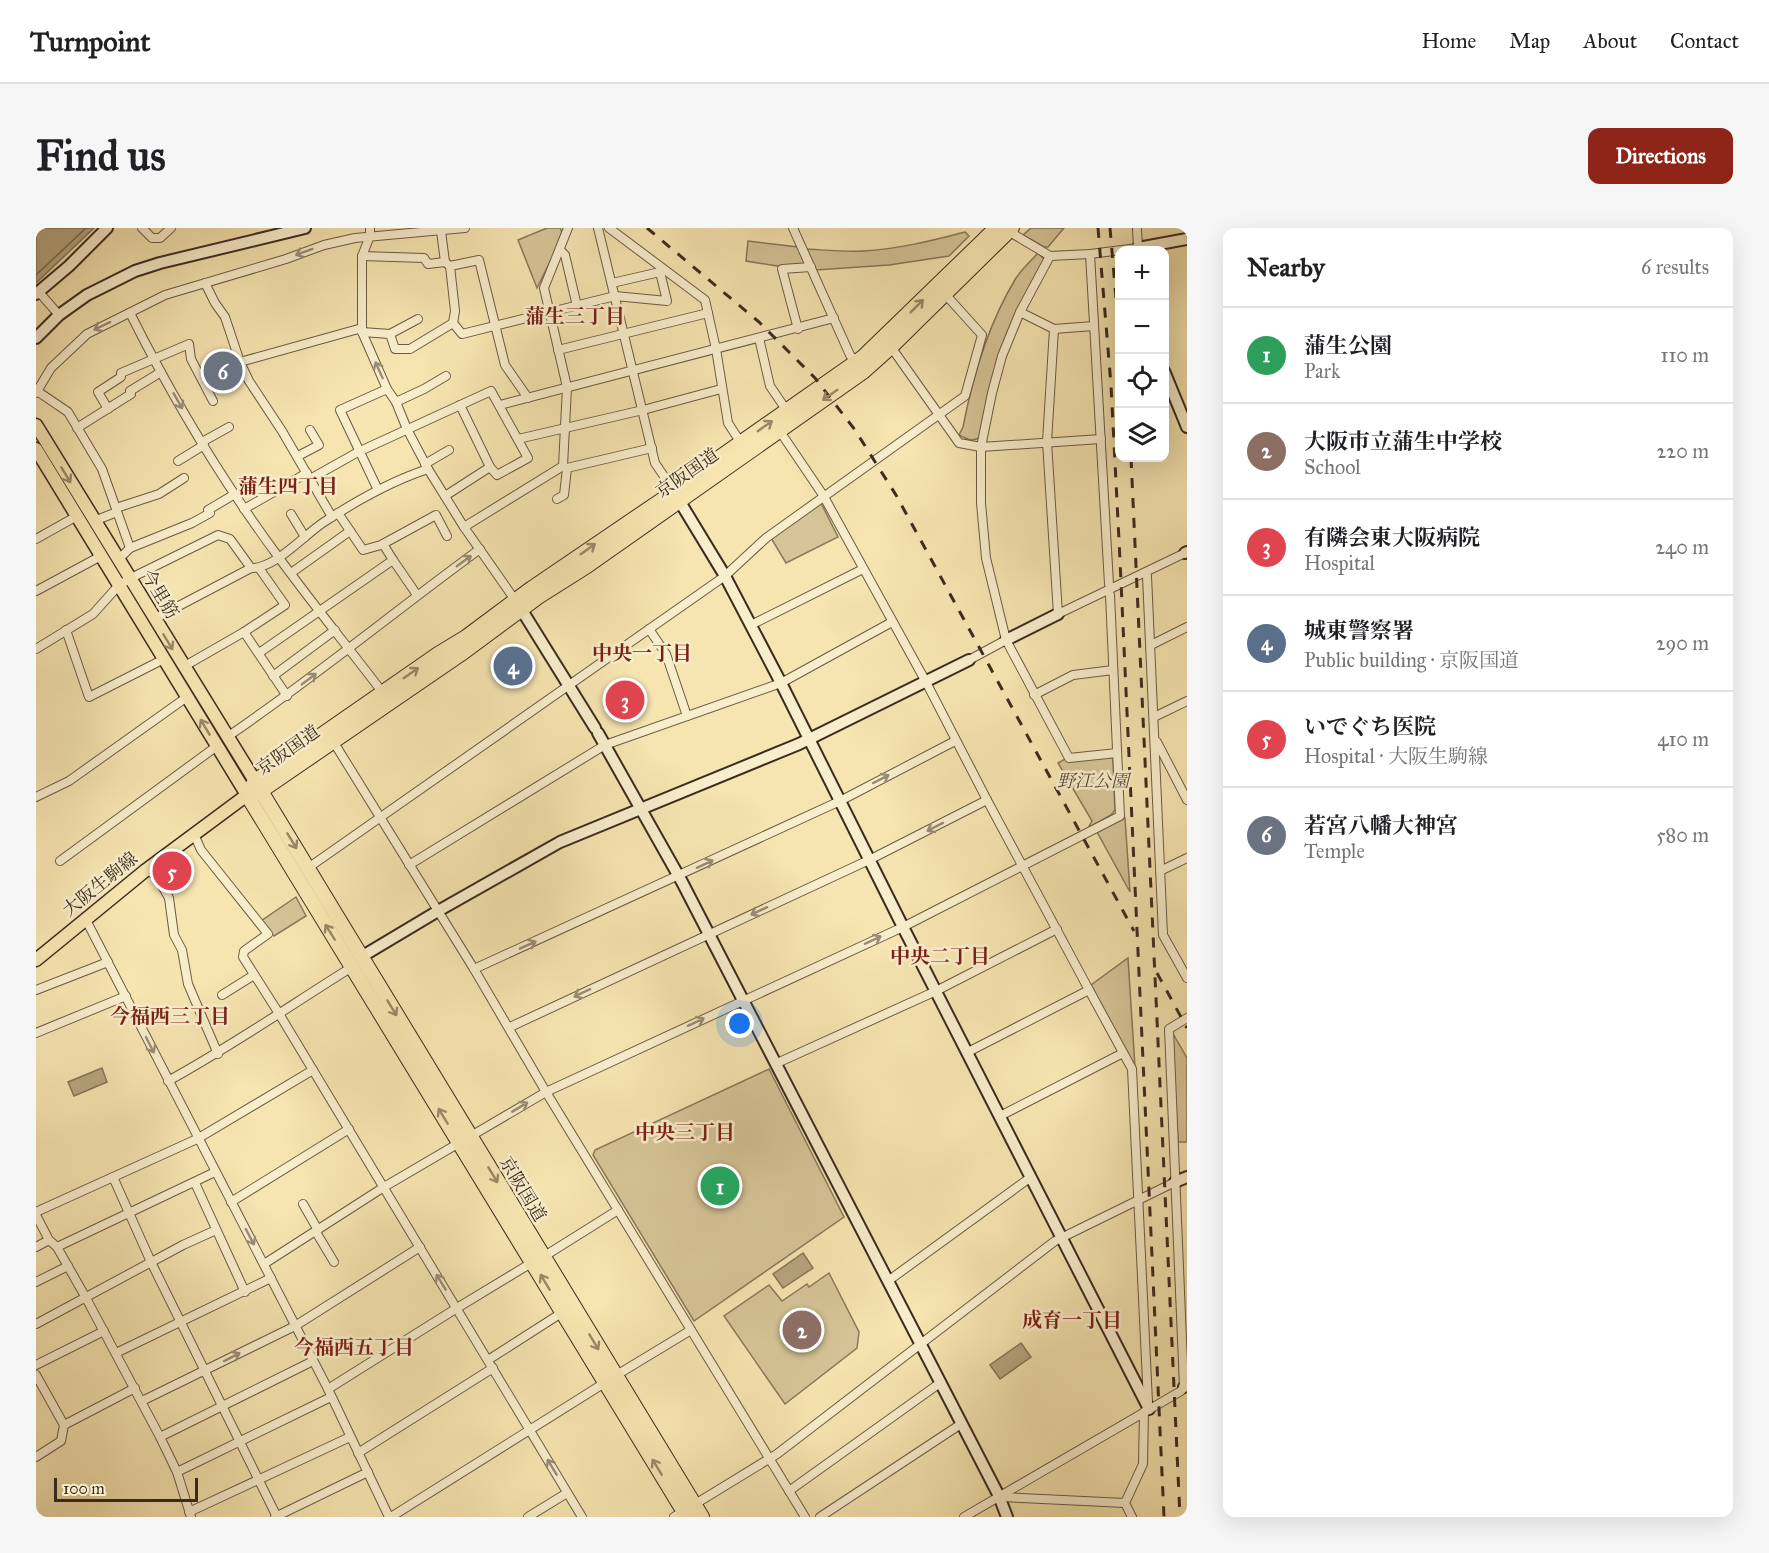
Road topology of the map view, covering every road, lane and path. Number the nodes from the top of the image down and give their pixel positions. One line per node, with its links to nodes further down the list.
1 (107, 228): 27 (street)
2 (142, 228): 3 (street)
3 (171, 228)
4 (305, 228): 35 (street)
5 (465, 228): 12 (street)
6 (568, 228): 17 (street)
7 (598, 228): 26 (street)
8 (609, 228): 24 (street)
9 (793, 228): 23 (street)
10 (1137, 228): 15 (street)
11 (1005, 229): 21 (street); 28 (highway, 京阪国道); 53 (highway, 京阪国道, one-way to 11)
12 (441, 231): 13 (street); 22 (street)
13 (370, 232): 20 (street); 25 (street, one-way to 25)
14 (1187, 239): 16 (street)
15 (1138, 246)
16 (1153, 246)
17 (560, 250): 30 (street); 33 (street)
18 (1115, 251): 19 (street)
19 (1090, 254): 21 (street); 40 (street)
20 (363, 256): 22 (street); 43 (street)
21 (1050, 256): 31 (street)
22 (448, 264): 38 (street); 39 (street)
23 (812, 267): 36 (street); 41 (street)
24 (662, 270): 26 (street); 29 (street); 34 (street)
25 (205, 283): 32 (street); 52 (street)
26 (612, 283): 29 (street)
27 (37, 293): 35 (street)
28 (945, 294): 48 (highway, 京阪国道); 71 (street)
29 (615, 296): 30 (street); 44 (street)
30 (577, 306): 33 (street)
31 (1020, 312): 42 (street); 85 (street)
32 (130, 313): 51 (street); 61 (street, one-way to 61)
33 (549, 313): 39 (street); 50 (street)
34 (708, 313): 44 (street); 49 (street)
35 (59, 315): 46 (street)
36 (834, 318): 41 (street); 53 (street)
37 (418, 319): 45 (street)
38 (453, 323): 39 (street); 45 (street)
39 (494, 326): 62 (street)
40 (1094, 326): 42 (street); 81 (street)
41 (798, 329): 47 (street)
42 (1054, 329): 82 (street)
43 (362, 330): 45 (street); 52 (street); 59 (street, one-way to 43)
44 (624, 333): 50 (street); 54 (street)
45 (390, 334)
46 (36, 338)
47 (759, 338): 49 (street); 69 (street)
48 (891, 347): 53 (highway, 京阪国道); 71 (street)
49 (716, 349): 54 (street); 60 (street)
50 (558, 350): 58 (street)
51 (153, 358): 55 (street); 63 (street); 67 (street)
52 (240, 362): 90 (street)
53 (859, 367): 69 (highway, 京阪国道); 79 (highway, 京阪国道, one-way to 79)
54 (632, 370): 58 (street); 68 (street)
55 (161, 372): 67 (street); 83 (street, one-way to 83)
56 (446, 376): 64 (street)
57 (1169, 382): 70 (street)
58 (567, 387): 62 (street); 76 (street)
59 (387, 389): 64 (street); 89 (street)
60 (721, 389): 68 (street); 84 (street)
61 (37, 392): 75 (street)
62 (528, 398): 66 (street)
63 (213, 401)
64 (396, 402): 77 (street)
65 (460, 405): 66 (street); 77 (street); 93 (street)
66 (500, 405): 80 (street)
67 (108, 409): 75 (street)
68 (643, 410): 76 (street); 86 (street)
69 (787, 411): 84 (highway, 京阪国道, one-way to 69)
70 (1184, 414): 74 (street)
71 (940, 415): 85 (street); 99 (street)
72 (36, 425): 108 (main road, 今里筋, one-way to 108)
73 (229, 427): 83 (street)
74 (1187, 427)
75 (78, 428): 104 (street)
76 (565, 428): 80 (street); 94 (street)
77 (407, 429): 89 (street); 92 (street)
78 (309, 430): 90 (street)
79 (779, 430): 99 (street); 101 (highway, 京阪国道)
80 (518, 439): 93 (street)
81 (1101, 439): 82 (street); 128 (street)
82 (1047, 442): 85 (street); 134 (street)
83 (203, 443): 91 (street); 98 (street)
84 (741, 443): 101 (highway, 京阪国道)
85 (981, 447): 143 (street)
86 (652, 448): 94 (street); 101 (street)
87 (36, 449): 107 (main road, 今里筋)
88 (449, 450): 92 (street)
89 (360, 451): 95 (street); 97 (street)
90 (298, 456): 95 (street)
91 (178, 461)
92 (426, 467): 97 (street); 100 (street)
93 (490, 467): 100 (street)
94 (565, 467): 102 (street); 109 (street)
95 (308, 476): 103 (street); 106 (street)
96 (184, 478): 104 (street)
97 (378, 490): 106 (street)
98 (235, 494): 103 (street); 115 (street)
99 (824, 495): 123 (street); 125 (street)
100 (445, 496): 109 (street)
101 (677, 496): 125 (street); 132 (highway, 京阪国道)
102 (557, 499)
103 (244, 509): 119 (street)
104 (117, 510): 108 (street); 115 (street)
105 (291, 514): 112 (street)
106 (335, 515): 110 (street); 112 (street)
107 (77, 516): 113 (street); 118 (main road, 今里筋)
108 (94, 521): 120 (main road, 今里筋)
109 (464, 527): 116 (street)
110 (350, 531): 114 (street); 124 (street)
111 (447, 536): 114 (street)
112 (305, 537): 119 (street)
113 (36, 539)
114 (383, 544): 121 (street)
115 (130, 548): 120 (street)
116 (480, 549): 130 (street, one-way to 116); 132 (street)
117 (1186, 552): 134 (street)
118 (101, 556): 127 (main road, 今里筋); 129 (street)
119 (278, 557): 122 (street); 124 (street)
120 (118, 560): 127 (main road, 今里筋)
121 (393, 560): 130 (street); 133 (street)
122 (255, 568): 127 (street); 135 (street); 142 (street)
123 (863, 568): 136 (street); 137 (street)
124 (291, 573): 133 (street)
125 (725, 576): 137 (street); 139 (street)
126 (1148, 576): 144 (street)
127 (125, 582): 135 (main road, 今里筋); 140 (street); 148 (main road, 今里筋)
128 (1109, 584)
129 (36, 591)
130 (417, 595): 146 (street)
131 (1110, 595): 151 (street)
132 (518, 605): 155 (street); 156 (highway, 京阪国道, one-way to 132); 166 (highway, 京阪国道)
133 (320, 610): 141 (street); 147 (street)
134 (1058, 614): 143 (street)
135 (154, 619): 150 (main road, 今里筋, one-way to 150)
136 (892, 622): 153 (street); 154 (street)
137 (751, 625): 154 (street)
138 (1187, 627): 144 (street)
139 (649, 629): 155 (street); 161 (street)
140 (66, 630): 145 (street); 148 (street)
141 (335, 630): 146 (street); 152 (street)
142 (244, 632): 147 (street); 150 (street)
143 (1006, 640): 149 (street); 157 (street)
144 (1151, 645): 162 (street)
145 (36, 649)
146 (350, 649): 156 (street); 158 (street, one-way to 146)
147 (259, 653): 152 (street)
148 (164, 659): 159 (main road, 今里筋)
149 (969, 660): 153 (street)
150 (183, 667): 163 (main road, 今里筋)
151 (1113, 670): 157 (street); 170 (street)
152 (273, 676): 158 (street)
153 (926, 682): 165 (street); 167 (street)
154 (782, 683): 161 (street); 165 (street)
155 (569, 685): 168 (street); 179 (street)
156 (383, 693): 172 (highway, 京阪国道)
157 (1034, 695): 170 (street)
158 (287, 696): 163 (street)
159 (187, 697): 169 (main road, 今里筋, one-way to 159); 174 (street)
160 (1186, 703): 162 (street)
161 (687, 716): 168 (street)
162 (1154, 717): 164 (street)
163 (227, 737): 172 (main road, 今里筋)
164 (1155, 738): 171 (street); 188 (street)
165 (809, 740): 177 (street); 178 (street)
166 (333, 741): 172 (highway, 京阪国道); 179 (street)
167 (956, 741): 175 (street); 177 (street, one-way to 167)
168 (605, 745): 178 (street); 184 (street)
169 (217, 746): 173 (main road, 今里筋); 183 (street)
170 (1117, 753): 185 (street)
171 (1184, 785): 176 (street)
172 (258, 786): 173 (highway, 京阪国道); 186 (highway, 京阪国道, one-way to 186)
173 (247, 795): 180 (main road, 大阪生駒線); 197 (highway, 京阪国道, one-way to 173)
174 (36, 797)
175 (987, 800): 182 (street, one-way to 182); 185 (street)
176 (1187, 800)
177 (840, 801): 182 (street); 189 (street, one-way to 177)
178 (642, 810): 189 (street); 190 (street)
179 (379, 816): 184 (street); 186 (street)
180 (194, 834): 187 (main road, 大阪生駒線); 199 (street)
181 (1187, 858): 188 (street)
182 (870, 860): 192 (street); 194 (street, one-way to 194)
183 (60, 861)
184 (409, 865): 190 (street)
185 (1022, 866): 192 (street); 193 (street)
186 (308, 868): 197 (highway, 京阪国道)
187 (146, 870): 191 (main road, 大阪生駒線); 213 (street)
188 (1160, 871): 200 (street)
189 (679, 876): 194 (street); 198 (street, one-way to 189)
190 (438, 911): 197 (street); 198 (street)
191 (85, 918): 195 (main road, 大阪生駒線); 196 (street)
192 (903, 927): 203 (street); 206 (street, one-way to 192)
193 (1057, 929): 202 (street); 203 (street)
194 (708, 934): 206 (street); 209 (street, one-way to 209)
195 (36, 960)
196 (108, 962): 201 (street); 205 (street)
197 (356, 962): 207 (street); 221 (highway, 京阪国道)
198 (474, 969): 209 (street)
199 (255, 975): 204 (street); 207 (street)
200 (1187, 978)
201 (36, 990)
202 (1089, 990): 211 (street); 212 (street)
203 (936, 991): 211 (street); 214 (street)
204 (222, 995)
205 (126, 996): 210 (street); 216 (street, one-way to 216)
206 (742, 1000): 214 (street); 217 (street, one-way to 206)
207 (278, 1012): 213 (street); 215 (street)
208 (1187, 1018): 226 (street)
209 (510, 1027): 217 (street)
210 (36, 1033)
211 (968, 1052): 218 (street)
212 (1123, 1053): 218 (street); 229 (street)
213 (218, 1054): 216 (street)
214 (775, 1064): 248 (street)
215 (313, 1070): 219 (street); 220 (street)
216 (168, 1081): 220 (street)
217 (546, 1092): 221 (street, one-way to 217); 232 (street)
218 (1000, 1116): 224 (street)
219 (348, 1129): 228 (street); 230 (street)
220 (198, 1139): 222 (street); 223 (street)
221 (465, 1140): 228 (street); 242 (highway, 京阪国道)
222 (215, 1172): 227 (street); 230 (street)
223 (113, 1177): 233 (street); 234 (street)
224 (1031, 1177): 237 (street); 248 (street)
225 (1187, 1177): 226 (street)
226 (1175, 1182): 229 (street); 269 (street)
227 (195, 1183): 234 (street); 235 (street)
228 (384, 1187): 236 (street); 241 (street)
229 (1137, 1200): 237 (street); 274 (street)
230 (231, 1202): 245 (street, one-way to 245)
231 (303, 1204): 236 (street)
232 (618, 1210): 242 (street); 257 (street)
233 (36, 1213): 238 (street)
234 (130, 1213): 240 (street); 243 (street)
235 (216, 1230): 243 (street); 250 (street)
236 (317, 1231): 244 (street); 245 (street)
237 (1062, 1236): 259 (street); 274 (street)
238 (50, 1240): 239 (street); 240 (street)
239 (36, 1247)
240 (57, 1247): 246 (street)
241 (420, 1247): 252 (street, one-way to 241); 256 (street)
242 (538, 1260): 252 (street); 253 (highway, 京阪国道, one-way to 242); 267 (highway, 京阪国道, one-way to 267)
243 (151, 1262): 251 (street); 254 (street)
244 (334, 1262)
245 (264, 1264): 247 (street)
246 (68, 1266): 249 (street); 251 (street)
247 (271, 1278): 250 (street); 256 (street)
248 (888, 1281): 259 (street)
249 (36, 1282)
250 (245, 1292): 254 (street)
251 (87, 1298): 255 (street); 258 (street)
252 (457, 1308): 261 (street); 271 (street)
253 (563, 1312): 261 (street); 267 (highway, 京阪国道)
254 (181, 1322): 260 (street); 265 (street)
255 (36, 1324)
256 (295, 1326): 262 (street); 265 (street, one-way to 256)
257 (691, 1330): 267 (street); 283 (street)
258 (104, 1331): 260 (street); 263 (street)
259 (920, 1344): 268 (street); 283 (street)
260 (116, 1353): 270 (street)
261 (488, 1360): 264 (street)
262 (313, 1361): 271 (street); 273 (street)
263 (36, 1365)
264 (493, 1368): 277 (street); 281 (street)
265 (206, 1371): 272 (street); 273 (street)
266 (36, 1375): 276 (street)
267 (610, 1379): 277 (street); 291 (highway, 京阪国道)
268 (940, 1383): 275 (street); 287 (street)
269 (1186, 1386): 274 (street)
270 (135, 1388): 272 (street); 276 (street)
271 (330, 1393): 279 (street); 280 (street)
272 (142, 1401): 278 (street)
273 (222, 1405): 278 (street); 280 (street)
274 (1147, 1411): 289 (street); 290 (street)
275 (961, 1424): 289 (street); 299 (street)
276 (64, 1425): 282 (street)
277 (529, 1429): 288 (street, one-way to 277); 294 (street)
278 (160, 1437): 284 (street)
279 (350, 1437): 281 (street); 286 (street)
280 (240, 1440): 284 (street); 286 (street)
281 (358, 1453): 285 (street)
282 (36, 1457)
283 (770, 1459): 287 (street); 291 (street)
284 (177, 1472): 292 (street)
285 (368, 1472): 293 (street); 294 (street)
286 (258, 1480): 292 (street); 293 (street)
287 (789, 1491): 298 (street)
288 (567, 1493): 295 (street); 296 (street)
289 (999, 1497): 290 (street); 300 (street); 301 (street)
290 (1125, 1503): 302 (street)
291 (685, 1512): 297 (highway, 京阪国道)
292 (190, 1515)
293 (276, 1517)
294 (390, 1517)
295 (528, 1517)
296 (582, 1517)
297 (702, 1517)
298 (805, 1517)
299 (820, 1517)
300 (964, 1517)
301 (1007, 1517)
302 (1132, 1517)

